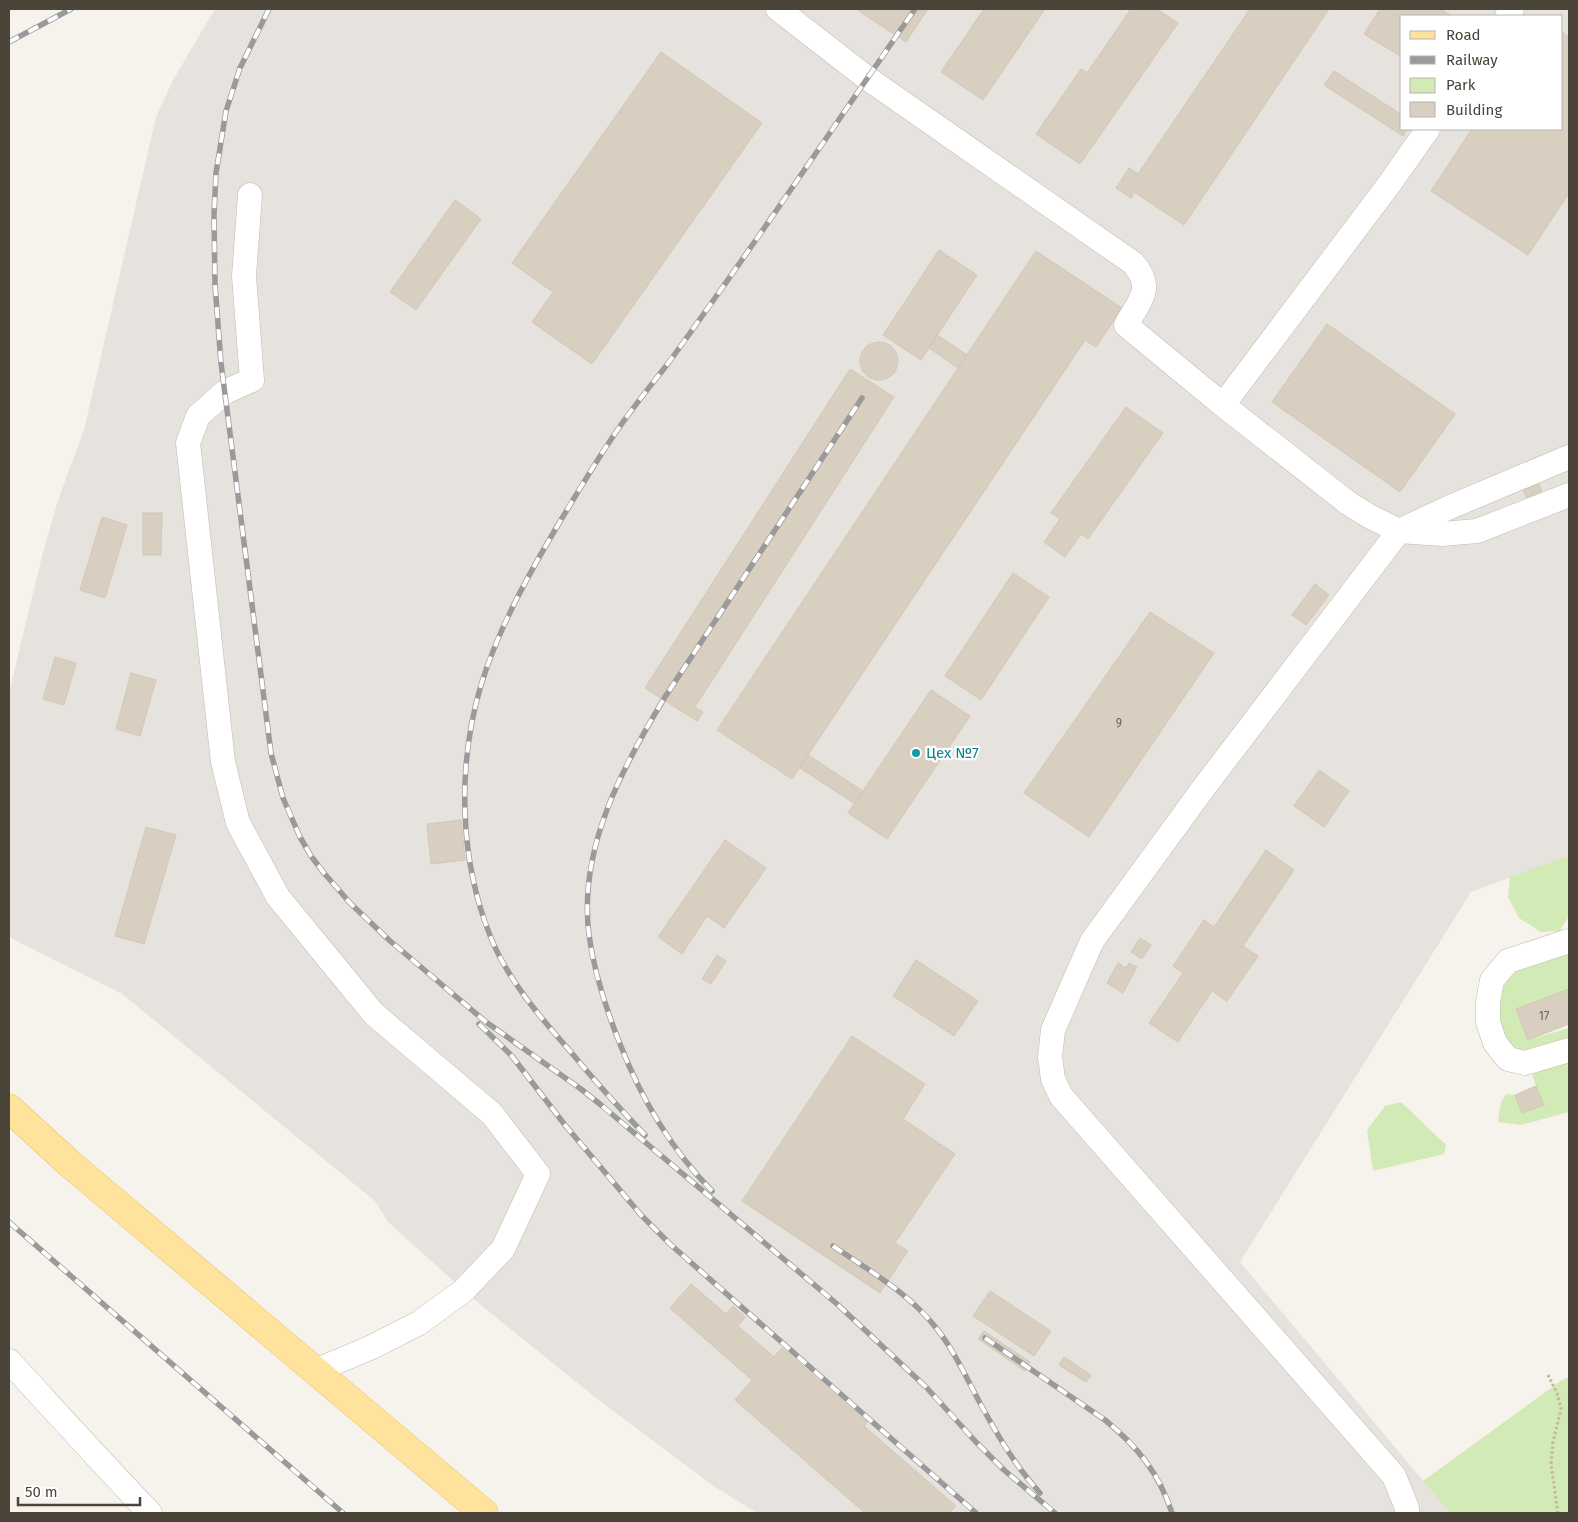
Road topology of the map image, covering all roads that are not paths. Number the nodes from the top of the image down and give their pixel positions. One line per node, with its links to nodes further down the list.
1 (782, 10): 4 (street)
2 (1427, 130): 4 (street)
3 (250, 195): 12 (street)
4 (1223, 405): 7 (street)
5 (1569, 457): 7 (street)
6 (1569, 495): 7 (street)
7 (1399, 530): 15 (street)
8 (1569, 941): 9 (street)
9 (1569, 1050)
10 (9, 1108): 12 (main road)
11 (9, 1361): 13 (street)
12 (315, 1371): 14 (main road)
13 (150, 1513)
14 (484, 1513)
15 (1407, 1513)

